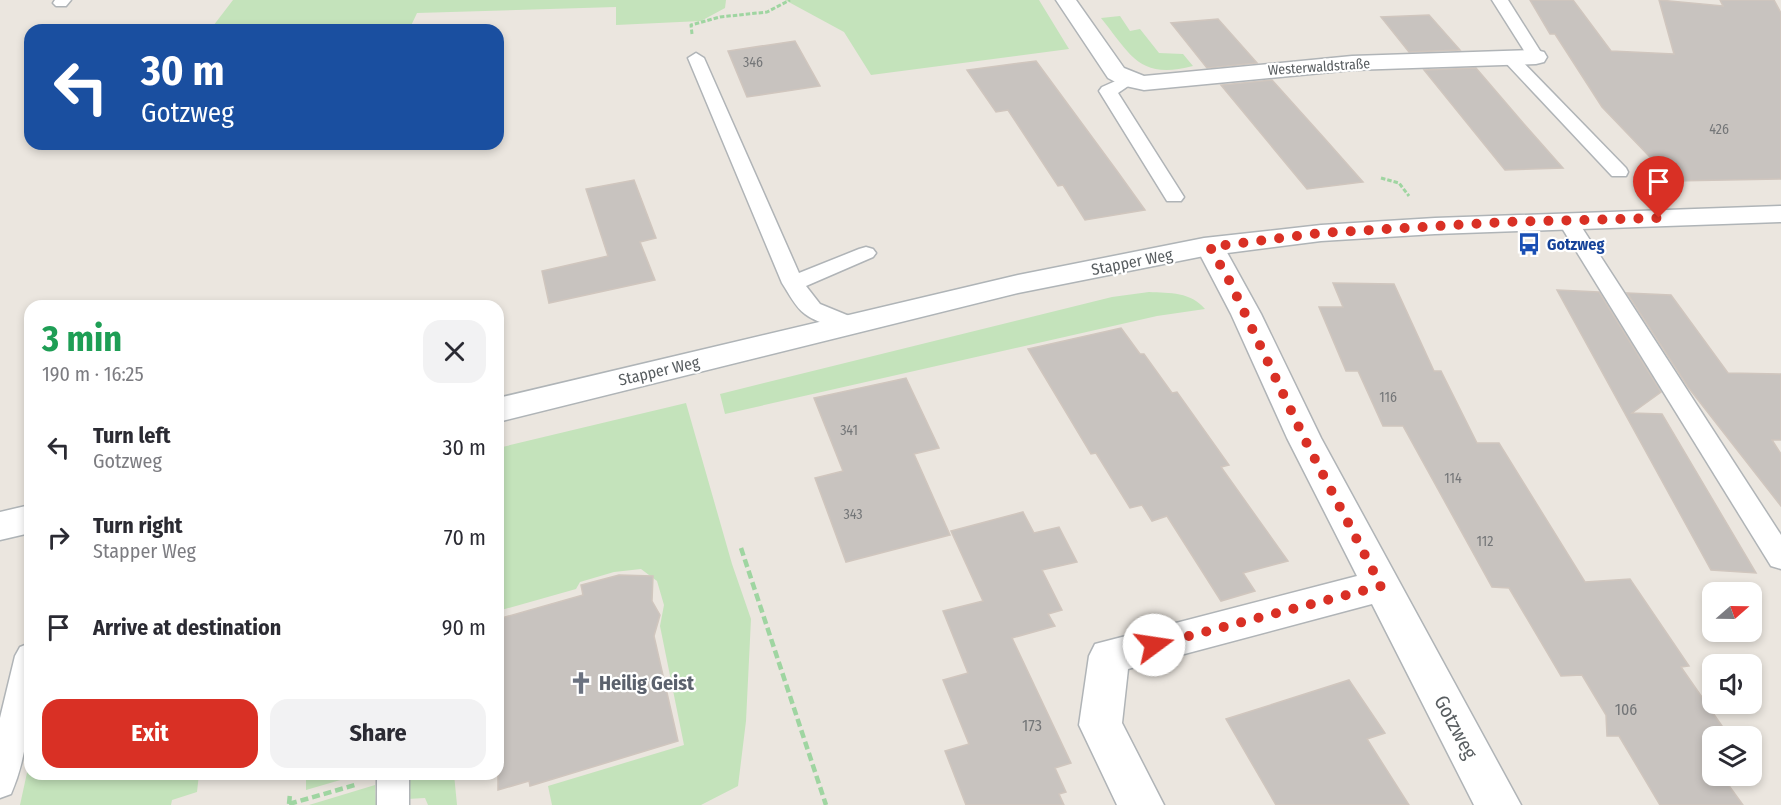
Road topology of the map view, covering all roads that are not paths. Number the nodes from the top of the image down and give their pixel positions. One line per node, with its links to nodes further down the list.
1 (1066, 0): 6 (street)
2 (1500, 0): 3 (lane, Westerwaldstraße)
3 (1536, 57): 5 (street, Westerwaldstraße)
4 (696, 58): 13 (lane)
5 (1510, 58): 6 (street, Westerwaldstraße); 7 (lane)
6 (1129, 80): 8 (lane)
7 (1619, 172)
8 (1173, 197)
9 (1781, 214): 10 (street, Stapper Weg)
10 (1567, 220): 11 (street, Stapper Weg); 18 (lane)
11 (1210, 247): 14 (street, Stapper Weg); 19 (street, Gotzweg)
12 (866, 253): 13 (lane)
13 (793, 283): 14 (lane)
14 (850, 325): 15 (street, Stapper Weg)
15 (504, 409)
16 (24, 520): 17 (street)
17 (0, 526)
18 (1781, 558)
19 (1381, 586): 24 (street); 25 (street, Gotzweg)
20 (24, 681): 22 (lane)
21 (381, 780): 23 (lane)
22 (0, 783)
23 (393, 805)
24 (1141, 805)
25 (1498, 805)

